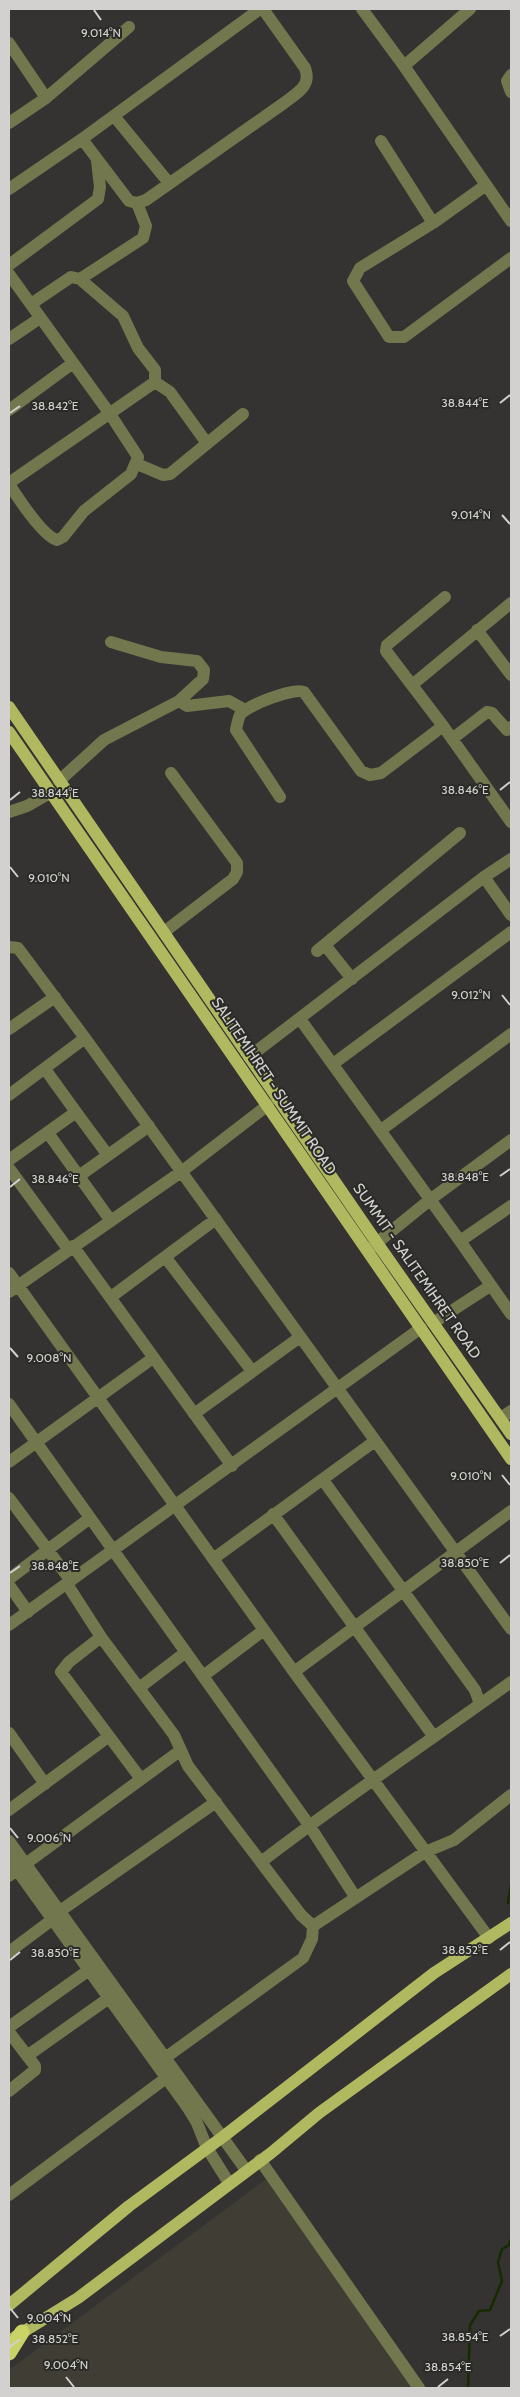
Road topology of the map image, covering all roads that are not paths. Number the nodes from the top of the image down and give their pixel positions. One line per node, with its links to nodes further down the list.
1 (261, 9): 10 (street); 15 (street)
2 (362, 9): 6 (street)
3 (464, 10): 6 (street)
4 (129, 27): 9 (street)
5 (9, 44): 9 (street)
6 (404, 66): 16 (street)
7 (511, 75): 8 (street)
8 (511, 92)
9 (46, 98): 11 (street)
10 (114, 116): 12 (street); 15 (street)
11 (9, 123)
12 (82, 140): 14 (street); 17 (street)
13 (381, 141): 20 (street)
14 (97, 160): 18 (street); 22 (street)
15 (169, 183): 18 (street)
16 (486, 185): 19 (street); 20 (street)
17 (9, 189)
18 (137, 203): 24 (street)
19 (511, 221)
20 (433, 223): 21 (street)
21 (511, 258)
22 (9, 264)
23 (9, 274): 25 (street)
24 (80, 278): 25 (street); 29 (street)
25 (31, 304): 26 (street)
26 (40, 318): 27 (street); 28 (street)
27 (9, 339)
28 (73, 363): 30 (street); 31 (street)
29 (154, 382): 31 (street); 33 (street)
30 (9, 410)
31 (110, 414): 34 (street); 35 (street)
32 (243, 414): 33 (street)
33 (206, 442): 34 (street)
34 (137, 464): 35 (street)
35 (9, 483)
36 (445, 598): 41 (street)
37 (511, 603): 38 (street)
38 (477, 630): 40 (street); 41 (street)
39 (111, 642): 42 (street)
40 (511, 675)
41 (412, 685): 45 (street)
42 (179, 701): 44 (street); 50 (street)
43 (9, 707): 50 (main road, SUMMIT - SALITEMIHRET ROAD)
44 (245, 710): 45 (street); 52 (street)
45 (443, 726): 48 (street)
46 (511, 727): 48 (street)
47 (9, 732): 51 (main road, SALITEMIHRET - SUMMIT ROAD)
48 (452, 739): 54 (street)
49 (171, 773): 59 (street)
50 (62, 785): 51 (main road); 59 (main road, SUMMIT - SALITEMIHRET ROAD)
51 (52, 795): 53 (street); 72 (main road, SALITEMIHRET - SUMMIT ROAD)
52 (280, 797)
53 (9, 812)
54 (511, 822)
55 (460, 833): 62 (street)
56 (511, 859): 57 (street)
57 (484, 877): 58 (street); 62 (street)
58 (511, 915)
59 (164, 932): 68 (main road, SUMMIT - SALITEMIHRET ROAD)
60 (511, 932): 69 (street)
61 (9, 947): 63 (street)
62 (352, 979): 64 (street)
63 (54, 997): 65 (street); 67 (street)
64 (300, 1019): 68 (street); 69 (street)
65 (9, 1029)
66 (511, 1034): 75 (street)
67 (85, 1038): 70 (street); 74 (street)
68 (249, 1057): 88 (main road, SUMMIT - SALITEMIHRET ROAD)
69 (333, 1064): 75 (street)
70 (45, 1069): 71 (street); 73 (street)
71 (9, 1096)
72 (268, 1105): 81 (street); 90 (main road, SALITEMIHRET - SUMMIT ROAD)
73 (76, 1112): 76 (street); 78 (street)
74 (149, 1126): 78 (street); 81 (street)
75 (381, 1130): 83 (street)
76 (48, 1132): 79 (street); 82 (street)
77 (511, 1140): 83 (street)
78 (107, 1154): 82 (street)
79 (9, 1160)
80 (9, 1168): 89 (street)
81 (182, 1172): 85 (street); 86 (street)
82 (79, 1176): 86 (street)
83 (431, 1199): 87 (street); 88 (street)
84 (510, 1209): 87 (street)
85 (216, 1219): 91 (street); 99 (street)
86 (111, 1221): 89 (street)
87 (460, 1241): 93 (street)
88 (377, 1243): 90 (street); 97 (main road, SUMMIT - SALITEMIHRET ROAD)
89 (71, 1248): 94 (street); 95 (street)
90 (366, 1251): 98 (main road, SALITEMIHRET - SUMMIT ROAD)
91 (166, 1258): 95 (street); 101 (street)
92 (9, 1273): 94 (street)
93 (490, 1286): 96 (street); 97 (street)
94 (13, 1289): 103 (street)
95 (111, 1297): 100 (street)
96 (511, 1314)
97 (433, 1323): 106 (main road, SUMMIT - SALITEMIHRET ROAD)
98 (421, 1328): 102 (street); 110 (main road, SALITEMIHRET - SUMMIT ROAD)
99 (300, 1337): 101 (street); 102 (street)
100 (153, 1358): 103 (street); 105 (street)
101 (252, 1371): 105 (street)
102 (337, 1388): 108 (street); 112 (street)
103 (98, 1399): 109 (street); 115 (street)
104 (9, 1404): 109 (street)
105 (194, 1414): 112 (street)
106 (506, 1414): 107 (main road, SUMMIT - SALITEMIHRET ROAD)
107 (511, 1434)
108 (375, 1441): 113 (street); 121 (street)
109 (36, 1443): 111 (street); 118 (street)
110 (511, 1459)
111 (9, 1462)
112 (232, 1466): 115 (street)
113 (323, 1480): 117 (street); 126 (street)
114 (9, 1498): 119 (street)
115 (175, 1506): 120 (street); 122 (street)
116 (511, 1511): 121 (street)
117 (273, 1514): 122 (street); 129 (street)
118 (90, 1518): 119 (street); 120 (street)
119 (48, 1550): 123 (street); 124 (street)
120 (112, 1550): 124 (street); 133 (street)
121 (456, 1552): 126 (street); 130 (street)
122 (213, 1559): 131 (street)
123 (9, 1579)
124 (69, 1582): 127 (street); 132 (street)
125 (9, 1585): 127 (street)
126 (402, 1592): 129 (street); 138 (street)
127 (28, 1612): 128 (street)
128 (9, 1626)
129 (355, 1628): 134 (street); 141 (street)
130 (511, 1629)
131 (264, 1630): 134 (street); 135 (street)
132 (101, 1638): 137 (street); 140 (street)
133 (186, 1652): 135 (street); 137 (street)
134 (294, 1672): 144 (street)
135 (203, 1676): 149 (street)
136 (511, 1682): 138 (street)
137 (138, 1688): 142 (street)
138 (480, 1704): 141 (street)
139 (9, 1733): 145 (street)
140 (108, 1737): 143 (street); 145 (street)
141 (434, 1737): 144 (street)
142 (181, 1750): 143 (street); 147 (street)
143 (141, 1779): 154 (street)
144 (372, 1779): 149 (street); 151 (street)
145 (45, 1784): 148 (street)
146 (511, 1795): 151 (street)
147 (216, 1802): 153 (street); 156 (street)
148 (9, 1810)
149 (309, 1825): 153 (street); 155 (street)
150 (9, 1841): 154 (street)
151 (425, 1852): 155 (street); 159 (street)
152 (9, 1859): 154 (street)
153 (261, 1862): 158 (street)
154 (17, 1870): 156 (street)
155 (356, 1898): 158 (street)
156 (56, 1915): 160 (street); 161 (street); 167 (street)
157 (511, 1923): 159 (main road)
158 (313, 1926): 167 (street)
159 (489, 1938): 170 (main road)
160 (9, 1952)
161 (88, 1970): 163 (street); 164 (street)
162 (511, 1974): 172 (main road)
163 (109, 1998): 166 (street); 168 (street)
164 (9, 2027)
165 (9, 2032): 166 (street)
166 (27, 2056): 169 (street)
167 (165, 2058): 170 (street)
168 (166, 2078): 171 (street); 175 (street)
169 (9, 2091)
170 (224, 2136): 171 (main road); 173 (street)
171 (207, 2148): 174 (street); 176 (main road)
172 (260, 2160): 173 (main road); 179 (street)
173 (246, 2170): 174 (main road)
174 (228, 2183): 177 (main road)
175 (9, 2195)
176 (9, 2305)
177 (22, 2332): 178 (highway)
178 (9, 2349)
179 (419, 2388)

